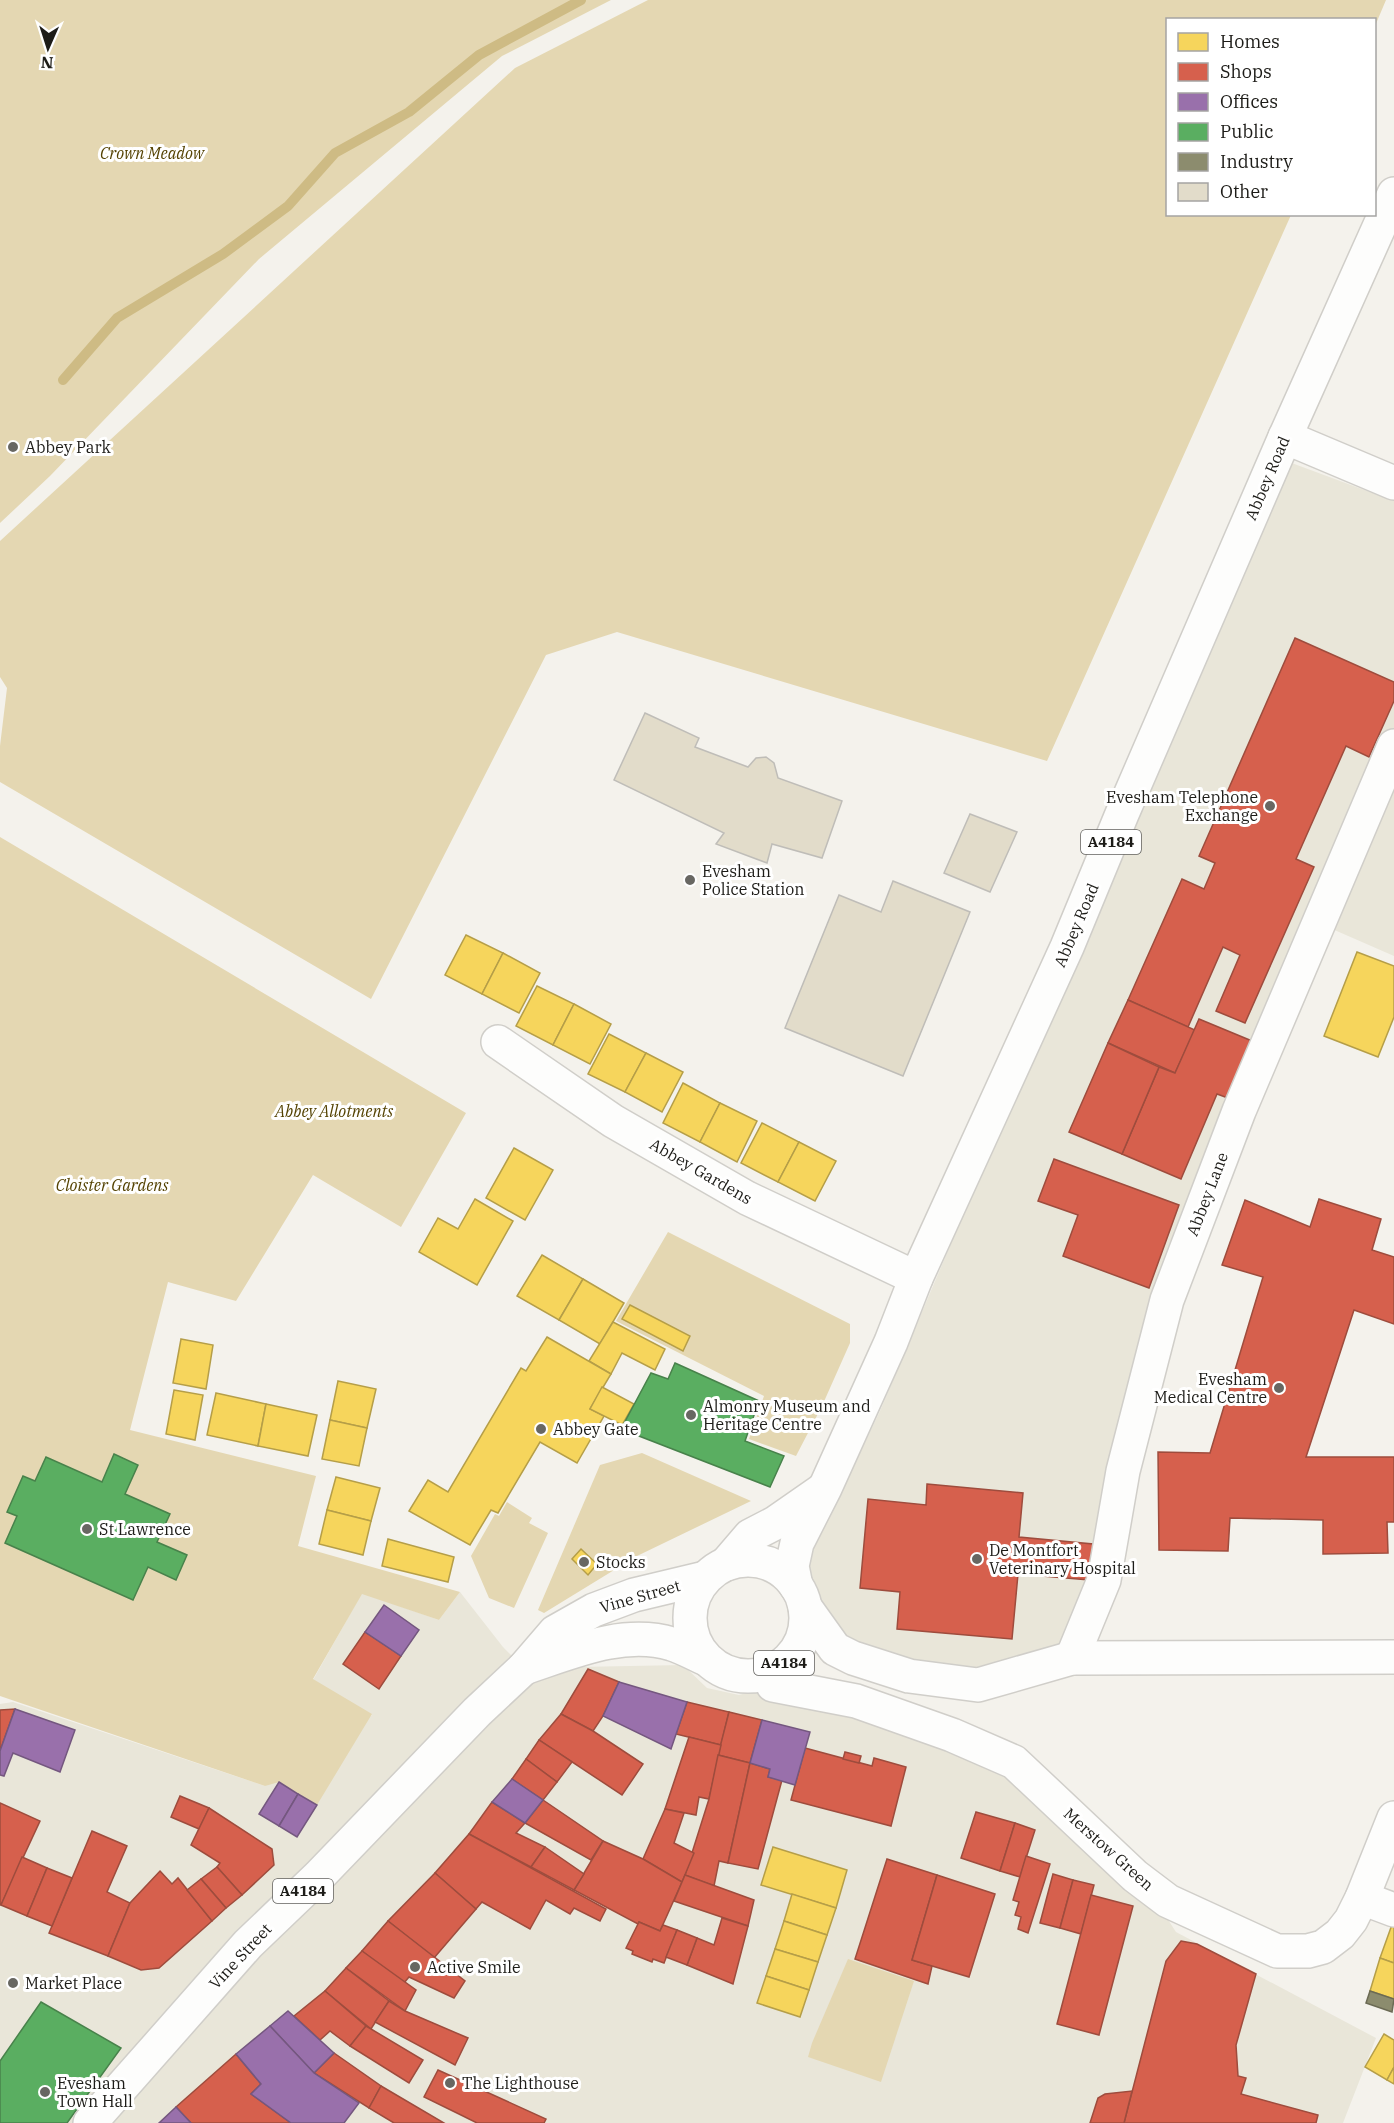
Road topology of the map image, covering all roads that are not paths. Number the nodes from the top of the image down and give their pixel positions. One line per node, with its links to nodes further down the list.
1 (1394, 194): 2 (street, Abbey Road / A4184)
2 (1285, 437): 3 (street); 6 (street, Abbey Road / A4184)
3 (1394, 483)
4 (1394, 746): 10 (street, Abbey Lane)
5 (498, 1042): 6 (street, Abbey Gardens)
6 (916, 1278): 7 (street, Abbey Road / A4184)
7 (825, 1488): 8 (street); 9 (street, Abbey Road / A4184)
8 (715, 1571): 9 (street, A4184); 11 (street); 13 (street, Vine Street / A4184)
9 (801, 1597): 10 (street); 14 (street, A4184)
10 (1072, 1658): 12 (street)
11 (706, 1659): 13 (street, Vine Street / A4184); 14 (street, A4184)
12 (1391, 1659)
13 (524, 1668): 18 (street, Vine Street / A4184)
14 (769, 1672): 16 (street, Merstow Green)
15 (1394, 1818): 16 (street, Merstow Green)
16 (1362, 1898): 17 (street)
17 (1394, 1910)
18 (90, 2123)

